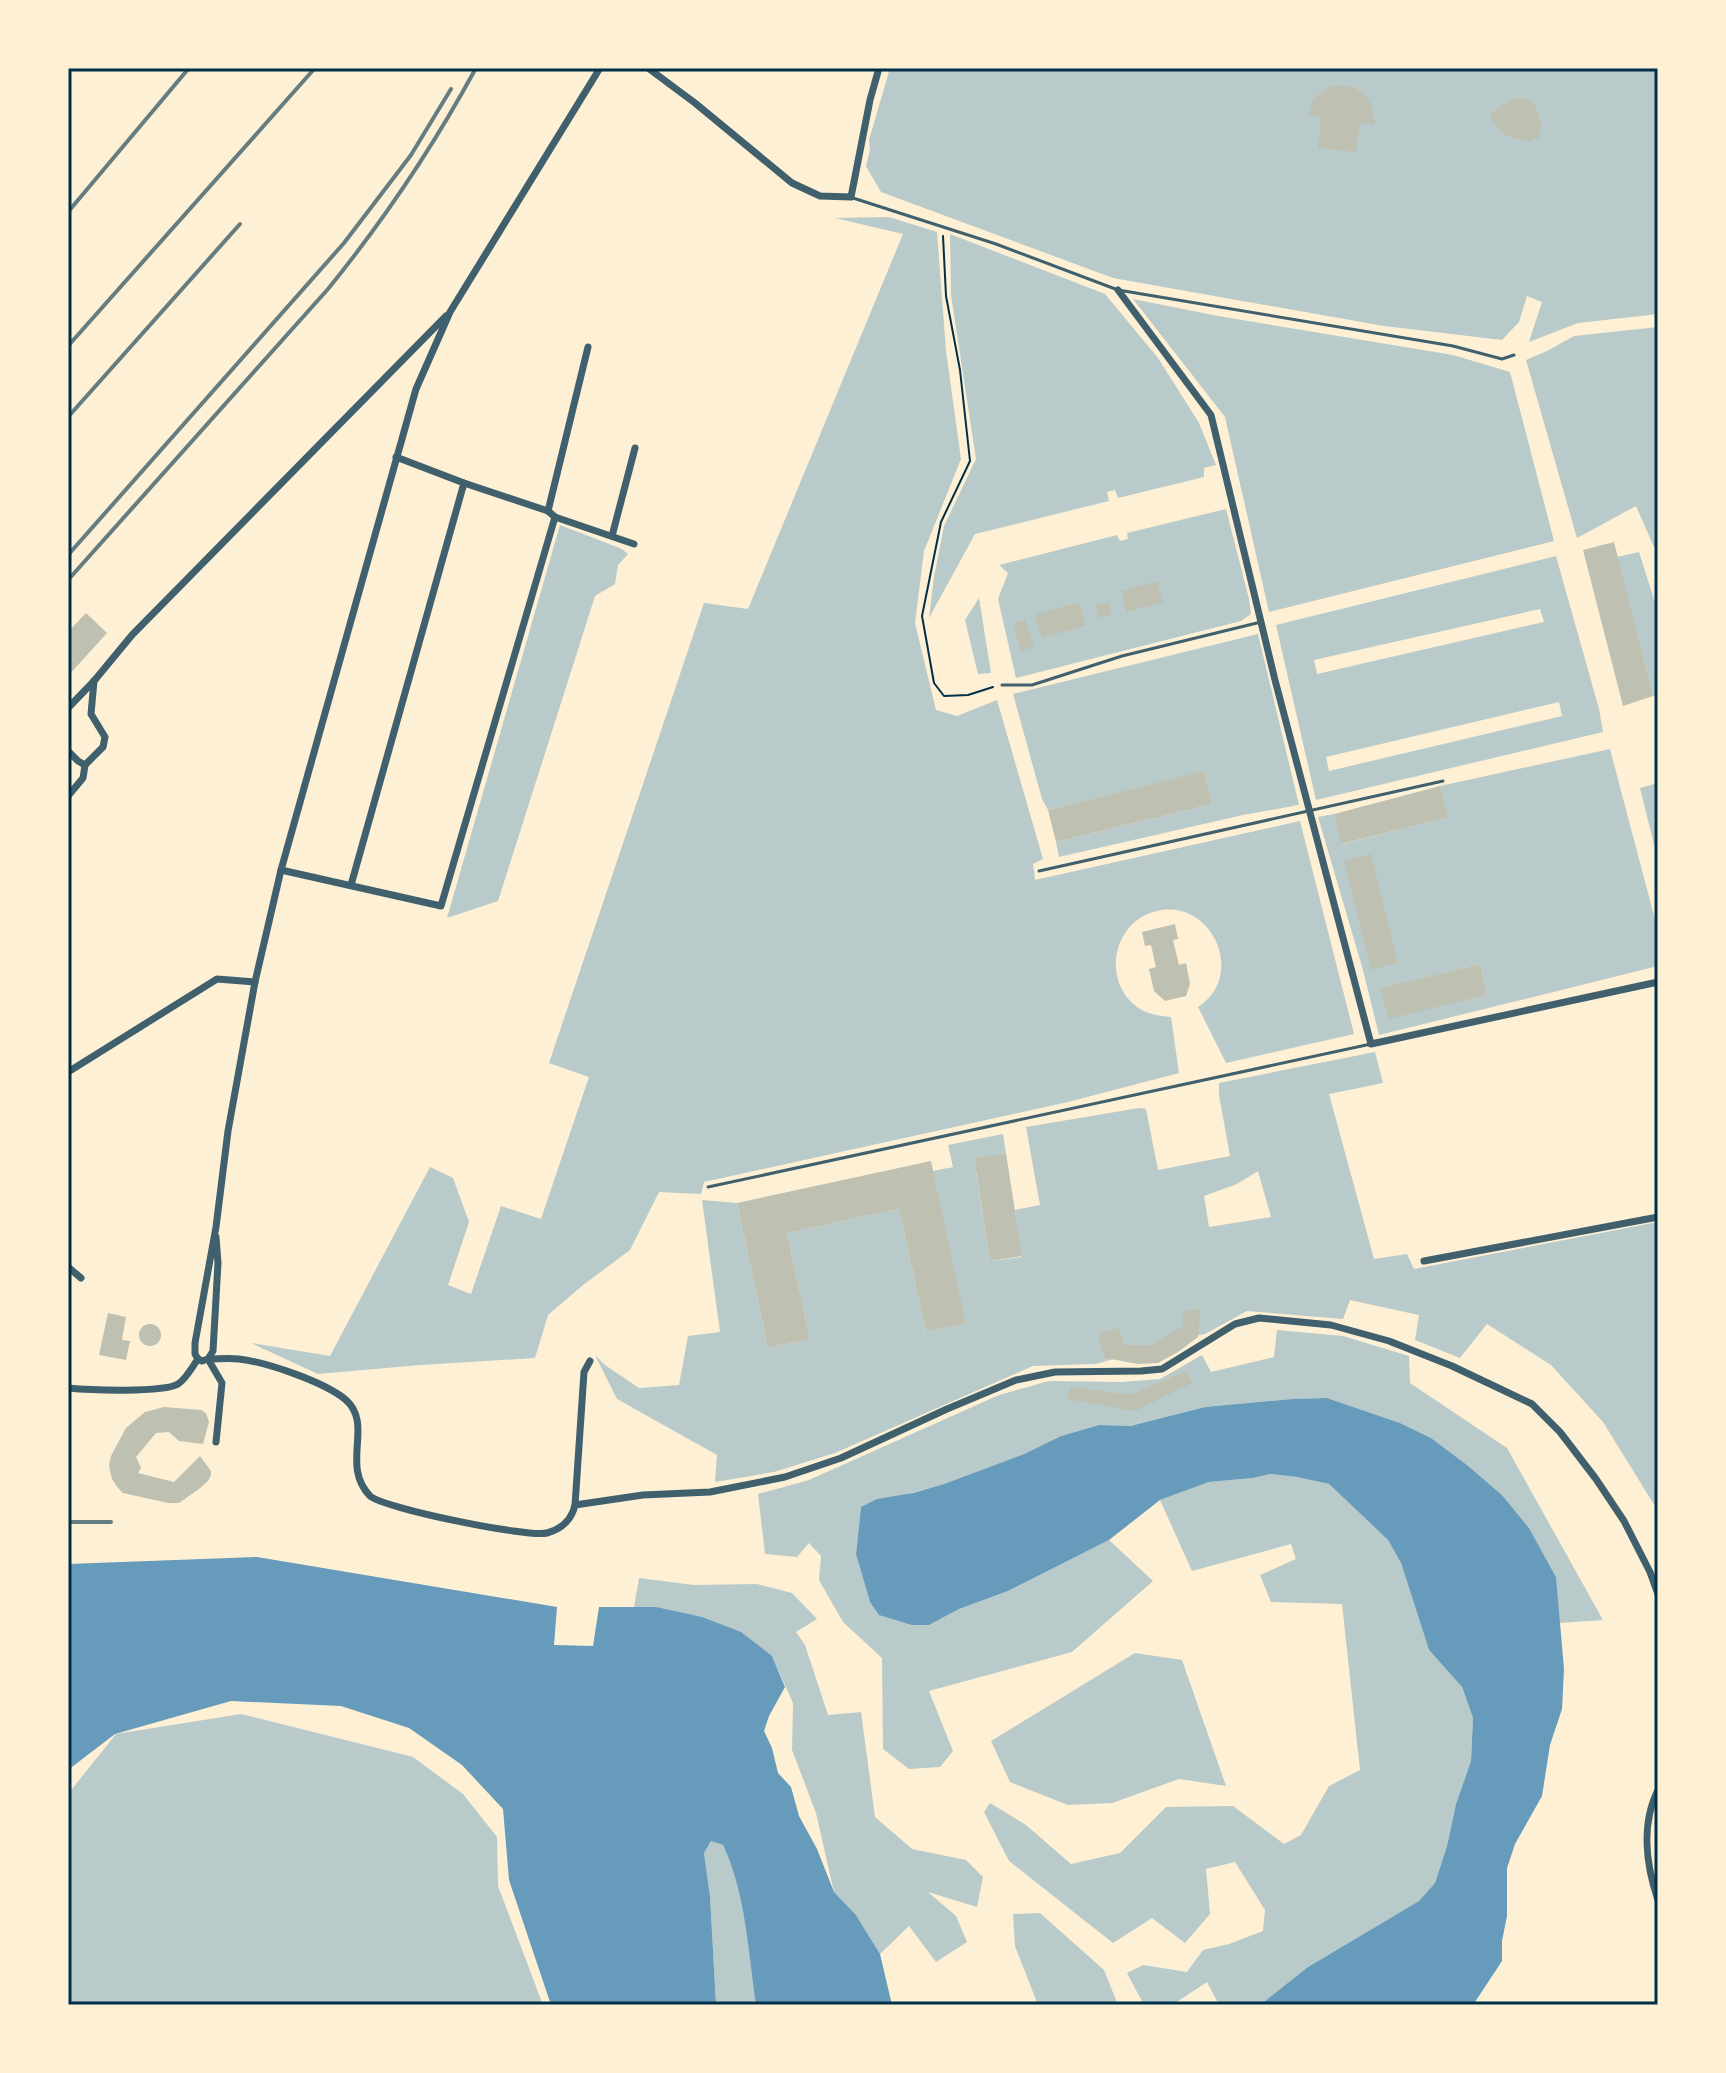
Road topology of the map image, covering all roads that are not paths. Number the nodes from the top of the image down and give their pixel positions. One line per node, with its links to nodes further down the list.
1 (600, 68): 6 (street)
2 (648, 68): 4 (street)
3 (879, 68): 4 (street)
4 (851, 197): 5 (lane)
5 (1118, 290): 8 (lane); 15 (street)
6 (450, 312): 10 (street); 16 (street)
7 (588, 347): 12 (street)
8 (1514, 355)
9 (635, 448): 13 (street)
10 (396, 457): 11 (street); 24 (street)
11 (464, 483): 12 (street); 26 (street)
12 (552, 514): 13 (street); 26 (street)
13 (612, 536): 14 (street)
14 (634, 544)
15 (1261, 622): 17 (lane); 23 (street)
16 (94, 681): 18 (street); 20 (street)
17 (1002, 685)
18 (68, 708)
19 (68, 751): 20 (street)
20 (85, 765): 22 (street)
21 (1443, 781): 23 (lane)
22 (68, 796)
23 (1309, 809): 25 (lane); 29 (street)
24 (281, 870): 26 (street); 27 (street)
25 (1039, 871)
26 (351, 885)
27 (255, 982): 30 (street); 33 (street)
28 (1658, 982): 29 (street)
29 (1371, 1044): 31 (lane)
30 (68, 1072)
31 (708, 1187)
32 (1658, 1217): 34 (street)
33 (216, 1227): 37 (street); 38 (street)
34 (1424, 1261)
35 (68, 1267): 36 (street)
36 (81, 1278)
37 (198, 1359): 38 (street); 40 (street)
38 (208, 1359): 41 (street); 42 (street)
39 (590, 1361): 42 (street)
40 (68, 1388)
41 (216, 1442)
42 (575, 1505): 43 (street)
43 (1658, 1594)
44 (1658, 1790): 45 (street)
45 (1658, 1900)

